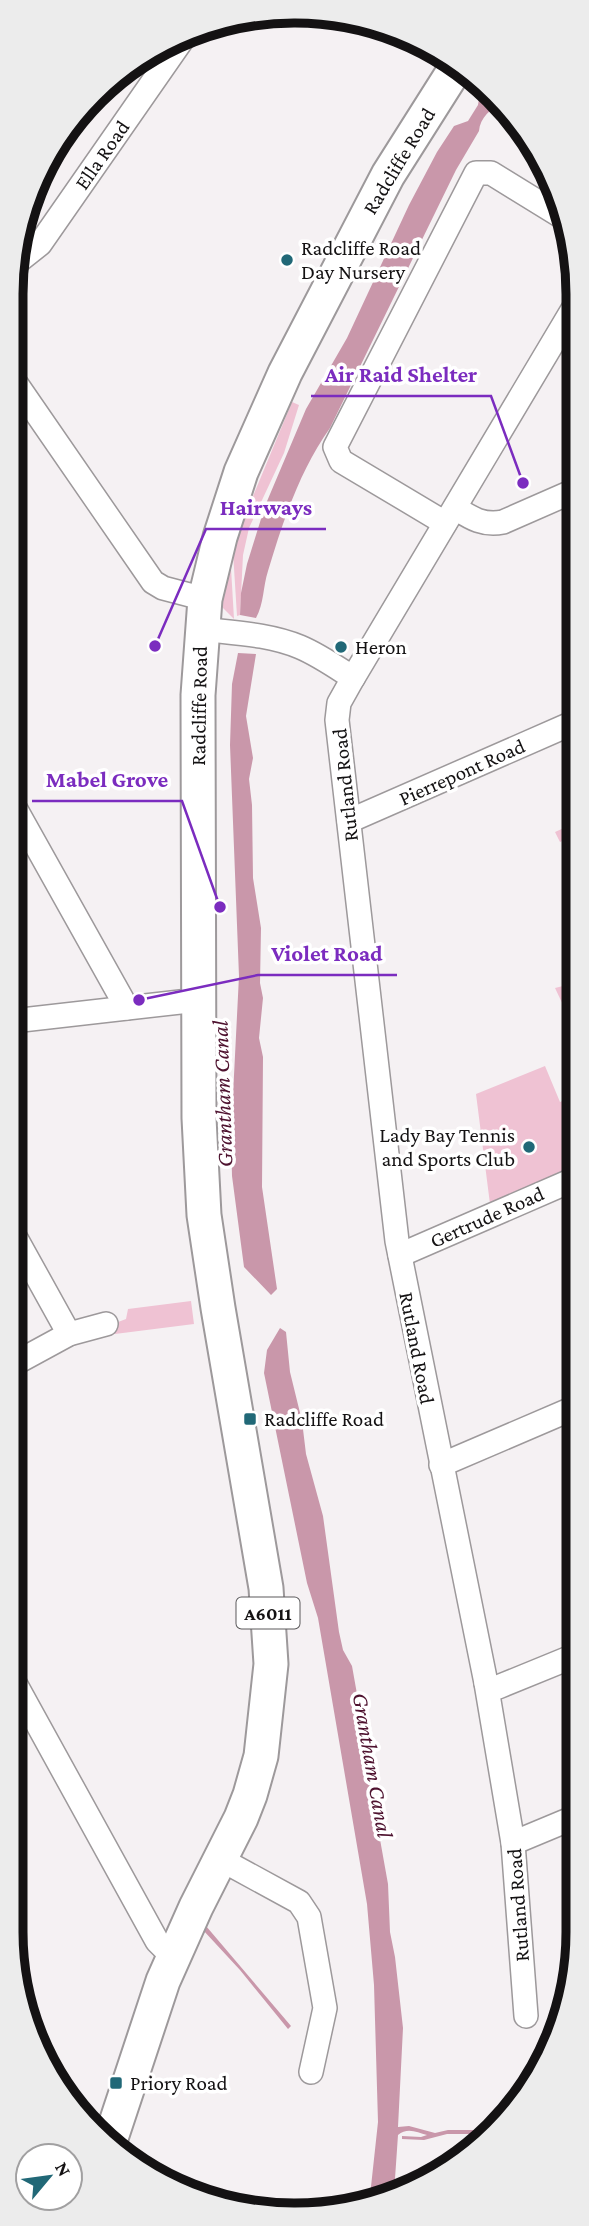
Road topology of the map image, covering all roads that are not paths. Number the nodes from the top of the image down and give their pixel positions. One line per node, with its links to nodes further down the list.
1 (175, 51): 4 (street, Ella Road)
2 (452, 74): 9 (highway, Radcliffe Road / A6011)
3 (553, 211): 8 (street)
4 (27, 249)
5 (566, 321): 8 (street, Rutland Road)
6 (23, 394): 9 (street)
7 (566, 494): 8 (street)
8 (450, 516): 10 (street, Rutland Road)
9 (203, 614): 10 (street); 14 (highway, Radcliffe Road / A6011)
10 (353, 678): 12 (street, Rutland Road)
11 (566, 726): 12 (street, Pierrepont Road)
12 (349, 821): 19 (street, Rutland Road)
13 (23, 822): 15 (street)
14 (198, 1000): 15 (street); 30 (highway, Radcliffe Road / A6011)
15 (127, 1008): 16 (street)
16 (23, 1020)
17 (566, 1183): 19 (street, Gertrude Road)
18 (23, 1251): 21 (street)
19 (400, 1255): 24 (street, Rutland Road)
20 (106, 1324): 21 (street)
21 (69, 1334): 22 (street)
22 (23, 1359)
23 (566, 1411): 24 (street)
24 (441, 1465): 26 (street, Rutland Road)
25 (566, 1659): 26 (street)
26 (486, 1683): 29 (street, Rutland Road)
27 (23, 1698): 31 (street)
28 (566, 1821): 29 (street)
29 (513, 1843): 32 (street, Rutland Road)
30 (222, 1860): 31 (highway, Radcliffe Road / A6011); 34 (street)
31 (173, 1957): 33 (highway, Radcliffe Road / A6011)
32 (526, 2016)
33 (142, 2047): 35 (highway, Radcliffe Road / A6011); 36 (highway, Radcliffe Road / A6011)
34 (312, 2072)
35 (112, 2134)
36 (126, 2144)

